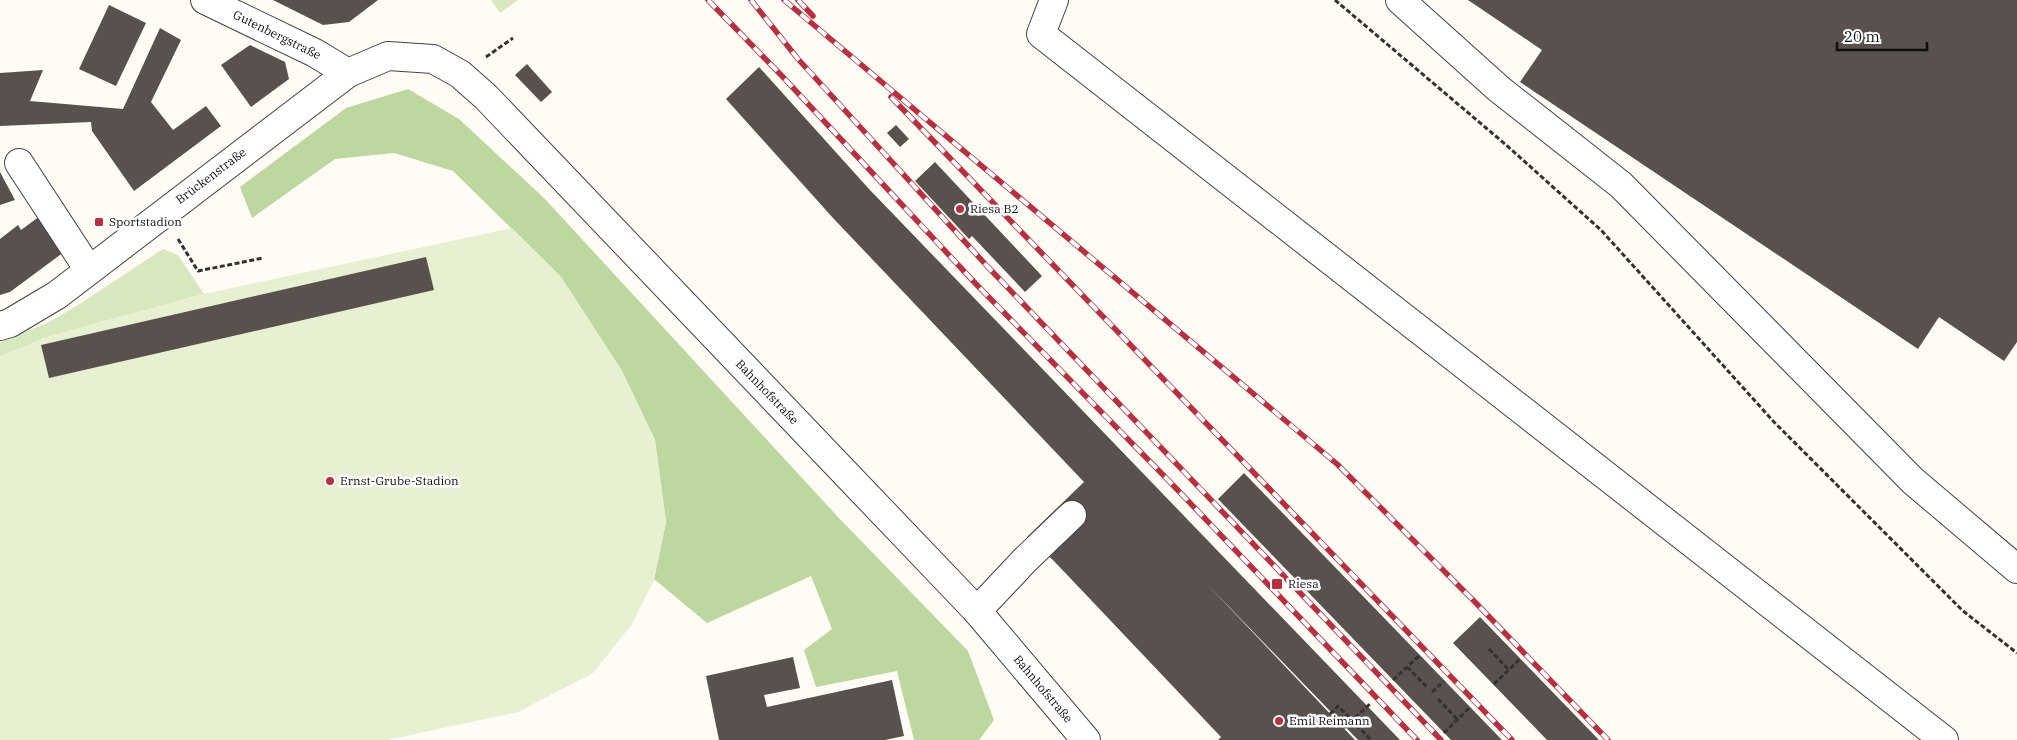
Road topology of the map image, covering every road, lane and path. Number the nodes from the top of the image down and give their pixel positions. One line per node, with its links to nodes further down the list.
1 (205, 0): 6 (street, Gutenbergstraße)
2 (1054, 0): 36 (street)
3 (1335, 0): 16 (path)
4 (1400, 0): 13 (street)
5 (433, 59): 6 (street, Brückenstraße); 14 (street, Bahnhofstraße)
6 (348, 73): 8 (street, Brückenstraße)
7 (19, 163): 10 (street)
8 (162, 214): 9 (path); 10 (street, Brückenstraße)
9 (264, 258)
10 (89, 270): 11 (street, Brückenstraße)
11 (0, 326)
12 (1072, 515): 14 (street)
13 (2017, 569)
14 (977, 611): 34 (street, Bahnhofstraße)
15 (1489, 649): 20 (path)
16 (2017, 653)
17 (1420, 655): 19 (path)
18 (1520, 659): 20 (path)
19 (1407, 666): 21 (path); 24 (path)
20 (1509, 670): 23 (path)
21 (1393, 680)
22 (1444, 681): 25 (path)
23 (1494, 684)
24 (1427, 687)
25 (1432, 692)
26 (1438, 699): 30 (path)
27 (1370, 704): 31 (path)
28 (1470, 707): 30 (path)
29 (1330, 714): 31 (path)
30 (1457, 719): 33 (path)
31 (1352, 720): 32 (path); 35 (path)
32 (1344, 728)
33 (1444, 733)
34 (1086, 740)
35 (1371, 740)
36 (1944, 740)

